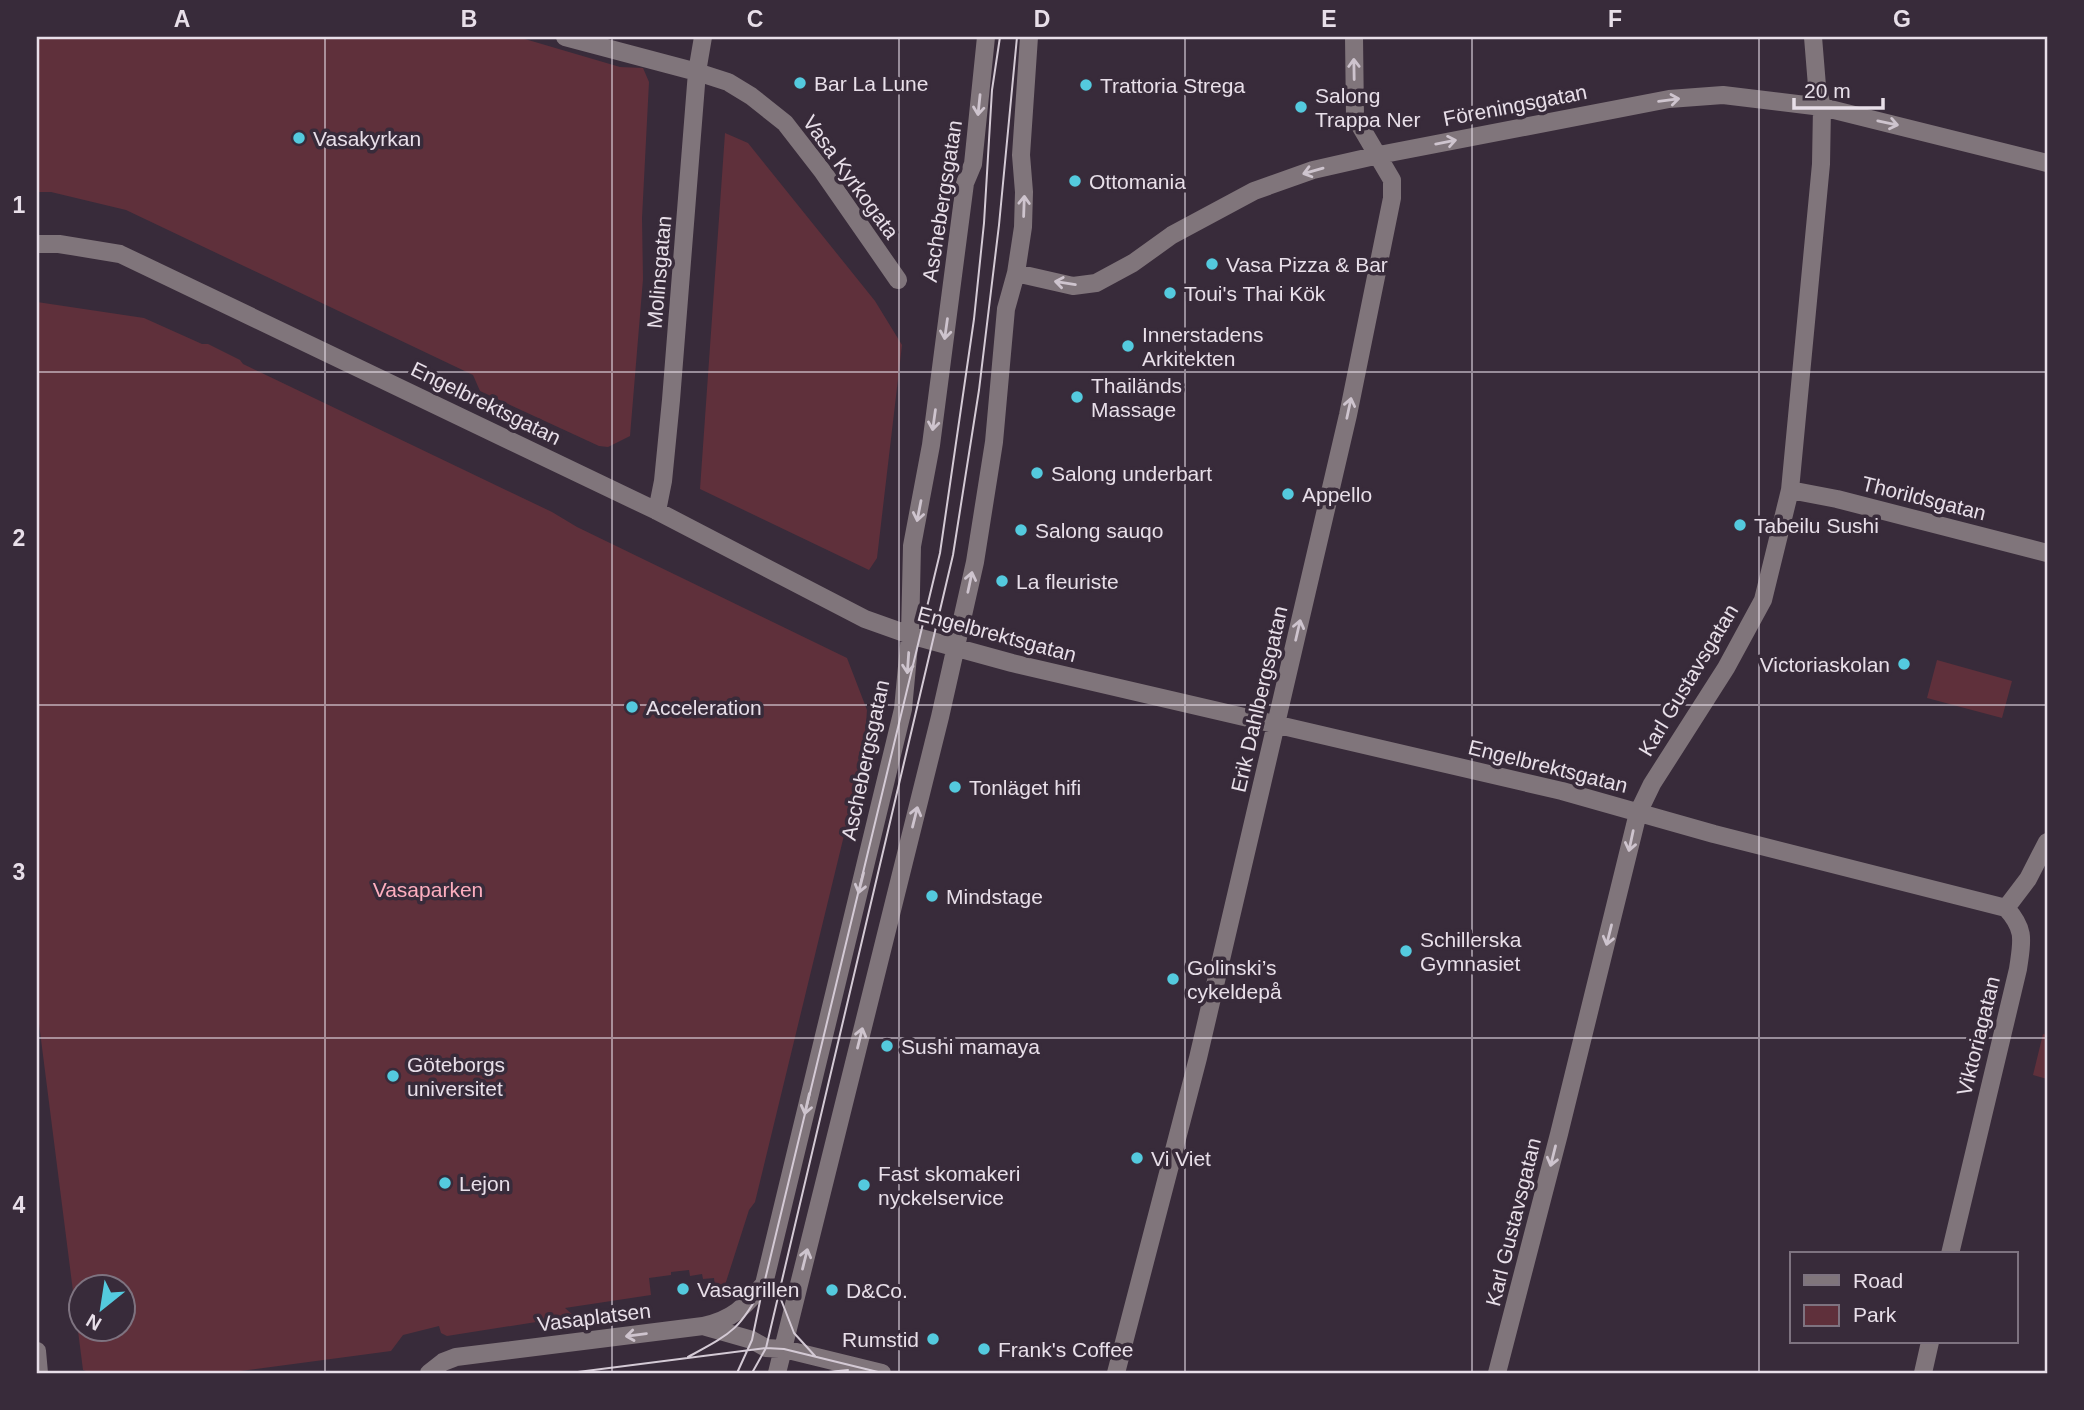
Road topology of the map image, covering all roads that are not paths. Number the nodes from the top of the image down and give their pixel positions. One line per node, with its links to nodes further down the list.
1 (565, 37): 7 (street, Vasa Kyrkogata)
2 (703, 37): 7 (street, Molinsgatan)
3 (986, 37): 17 (street, Aschebergsgatan, one-way to 17)
4 (1029, 37): 12 (street, one-way to 4)
5 (1354, 37): 9 (street, Erik Dahlbergsgatan, one-way to 5)
6 (1813, 37): 8 (street, Karl Gustavsgatan)
7 (697, 72): 13 (street, Vasa Kyrkogata); 15 (street, Molinsgatan)
8 (1822, 107): 9 (street, Föreningsgatan, one-way to 8); 10 (street, Föreningsgatan, one-way to 10); 14 (street, Karl Gustavsgatan)
9 (1379, 155): 12 (street, Föreningsgatan, one-way to 12); 19 (street, Erik Dahlbergsgatan, one-way to 9)
10 (2047, 163)
11 (37, 244): 15 (street, Engelbrektsgatan)
12 (1016, 274): 18 (street, one-way to 12)
13 (898, 280)
14 (1790, 490): 16 (street, Thorildsgatan); 20 (street, Karl Gustavsgatan)
15 (657, 512): 17 (street, Engelbrektsgatan)
16 (2047, 553)
17 (910, 635): 18 (street, Engelbrektsgatan); 24 (street, Aschebergsgatan, one-way to 24)
18 (956, 649): 19 (street, Engelbrektsgatan); 26 (street, one-way to 18)
19 (1276, 725): 20 (street, Engelbrektsgatan); 32 (street, Erik Dahlbergsgatan)
20 (1637, 813): 22 (street, Engelbrektsgatan); 33 (street, Karl Gustavsgatan, one-way to 33)
21 (2047, 842): 22 (street)
22 (2006, 908): 23 (street, Viktoriagatan)
23 (1950, 1252)
24 (703, 1326): 26 (street, Vasaplatsen); 29 (street, Vasaplatsen, one-way to 29)
25 (1930, 1344): 34 (street)
26 (775, 1348): 30 (street); 31 (street, Vasaplatsen)
27 (37, 1351): 28 (street)
28 (39, 1373)
29 (429, 1373)
30 (777, 1373)
31 (882, 1373)
32 (1116, 1373)
33 (1497, 1373)
34 (1923, 1373)

